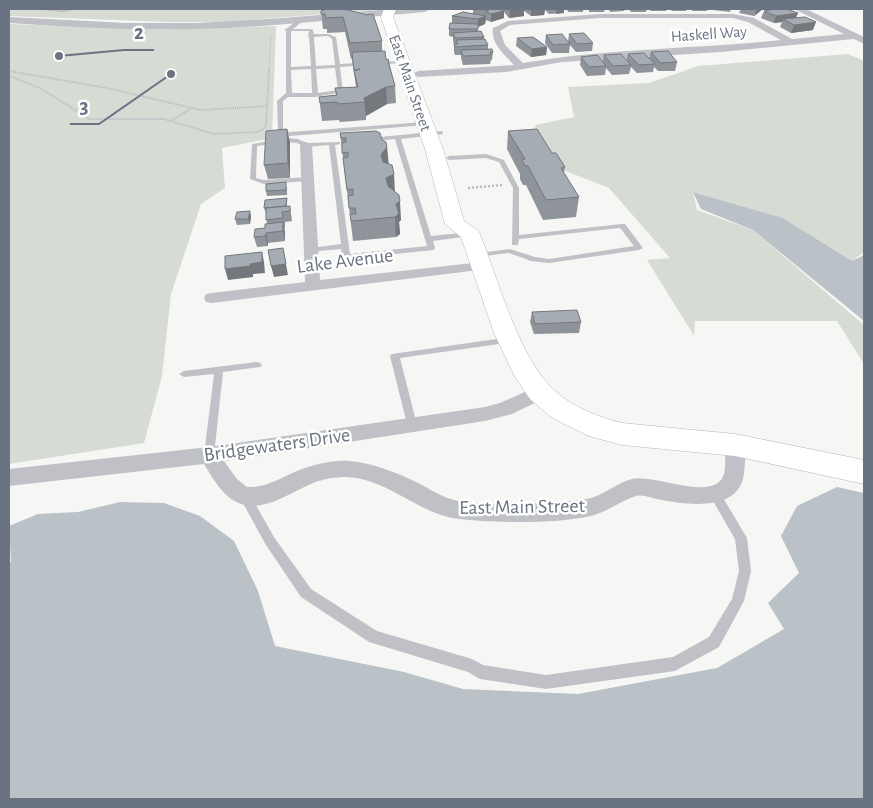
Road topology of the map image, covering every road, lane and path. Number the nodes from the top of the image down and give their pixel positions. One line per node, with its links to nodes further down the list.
1 (33, 9): 2 (lane)
2 (78, 9)
3 (424, 9): 5 (street)
4 (799, 9): 11 (street)
5 (388, 10): 7 (street); 14 (main road, East Main Street); 20 (main road, East Main Street)
6 (9, 20): 8 (street)
7 (301, 24): 8 (street); 9 (lane); 9 (lane); 10 (lane)
8 (270, 25): 9 (lane); 26 (path)
9 (289, 29): 18 (lane)
10 (310, 36): 15 (lane); 17 (lane)
11 (854, 36): 12 (street); 13 (street, Haskell Way)
12 (864, 41)
13 (790, 42): 16 (street, Haskell Way); 16 (street)
14 (402, 62): 15 (lane); 29 (main road, East Main Street)
15 (338, 66): 17 (lane); 22 (lane)
16 (521, 66): 20 (street, Haskell Way)
17 (313, 67): 18 (lane); 23 (lane)
18 (289, 69): 24 (lane)
19 (9, 71): 27 (path)
20 (418, 74): 29 (main road, East Main Street)
21 (9, 76): 28 (path)
22 (327, 94): 23 (lane); 25 (lane)
23 (315, 95): 24 (lane)
24 (287, 96): 29 (lane)
25 (328, 104)
26 (267, 106): 27 (path); 28 (path)
27 (192, 109): 28 (path)
28 (171, 120)
29 (431, 131): 30 (lane); 35 (main road, East Main Street); 39 (main road, East Main Street)
30 (398, 138): 31 (lane); 41 (lane)
31 (360, 141)
32 (342, 142): 33 (lane)
33 (332, 143): 34 (lane); 42 (lane)
34 (306, 145): 36 (street); 36 (lane)
35 (450, 158): 39 (main road, East Main Street); 40 (lane)
36 (308, 179): 43 (street)
37 (509, 184): 38 (path)
38 (468, 188)
39 (470, 234): 41 (lane); 45 (main road, East Main Street)
40 (515, 237): 44 (lane); 44 (lane)
41 (429, 239): 42 (lane)
42 (345, 246): 43 (lane)
43 (311, 250): 46 (street)
44 (510, 251): 45 (lane)
45 (480, 260): 46 (street, Lake Avenue); 48 (main road, East Main Street)
46 (313, 286): 47 (street, Lake Avenue)
47 (212, 298)
48 (510, 340): 52 (main road, East Main Street); 53 (lane)
49 (257, 365): 50 (lane)
50 (219, 370): 51 (lane); 55 (lane)
51 (184, 374)
52 (540, 392): 53 (street, Bridgewaters Drive); 54 (main road, East Main Street)
53 (412, 425): 55 (street, Bridgewaters Drive)
54 (735, 445): 56 (main road, East Main Street); 58 (street)
55 (208, 455): 57 (street, Bridgewaters Drive); 59 (street)
56 (864, 472)
57 (9, 478)
58 (715, 494): 59 (street, East Main Street); 59 (lane)
59 (245, 496)

